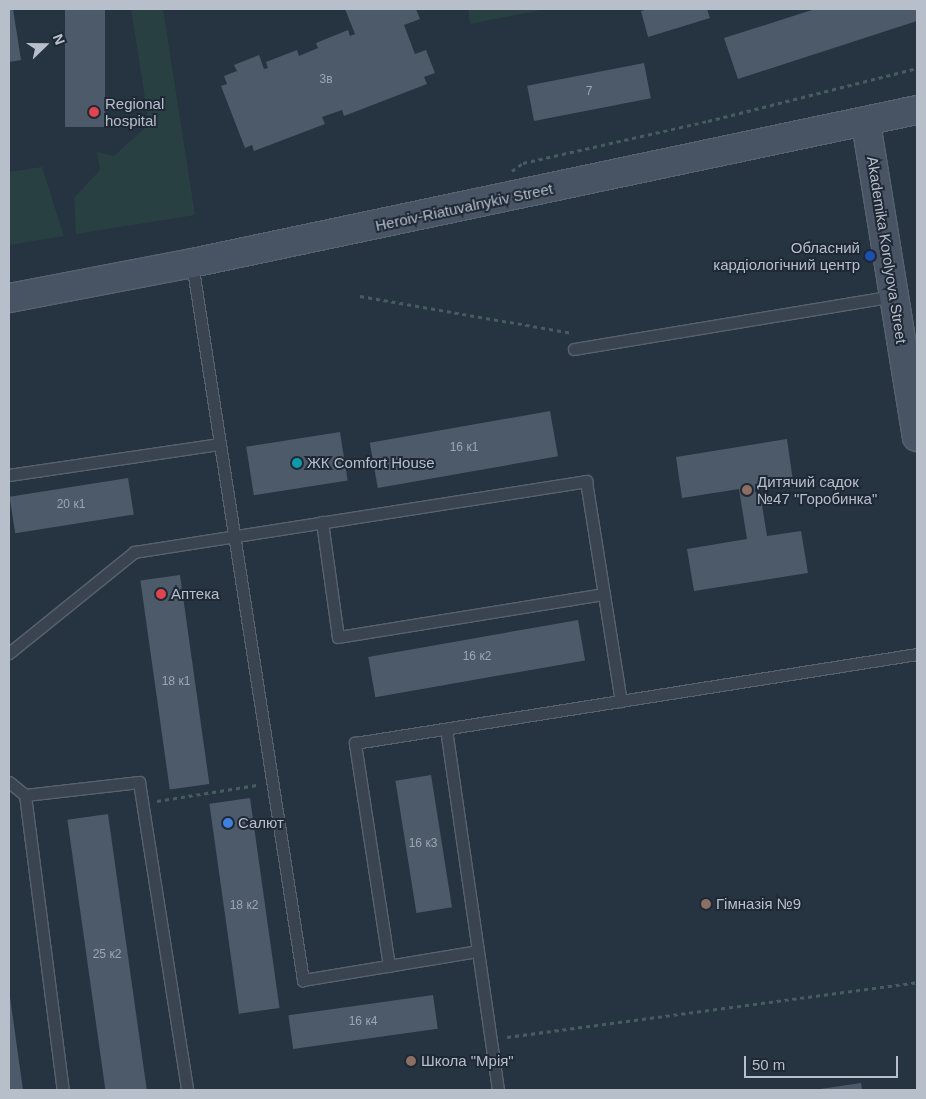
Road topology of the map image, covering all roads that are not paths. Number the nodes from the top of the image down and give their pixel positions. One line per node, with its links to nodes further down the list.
1 (917, 110): 2 (main road, Heroiv-Riatuvalnykiv Street)
2 (866, 123): 3 (main road, Heroiv-Riatuvalnykiv Street); 4 (main road, Akademika Korolyova Street)
3 (192, 263): 5 (main road, Heroiv-Riatuvalnykiv Street); 8 (lane)
4 (895, 296): 6 (lane); 7 (main road, Akademika Korolyova Street)
5 (9, 298)
6 (574, 349)
7 (917, 437)
8 (220, 444): 9 (lane); 11 (lane)
9 (9, 476)
10 (322, 522): 11 (lane); 12 (lane); 12 (lane)
11 (234, 536): 13 (lane); 20 (lane)
12 (604, 594): 15 (lane)
13 (9, 653)
14 (917, 654): 15 (lane)
15 (620, 701): 16 (lane)
16 (446, 729): 19 (lane); 20 (lane)
17 (9, 782): 18 (lane)
18 (25, 795): 21 (lane); 22 (lane)
19 (478, 951): 20 (lane); 23 (lane)
20 (389, 966)
21 (63, 1090)
22 (187, 1090)
23 (498, 1090)

